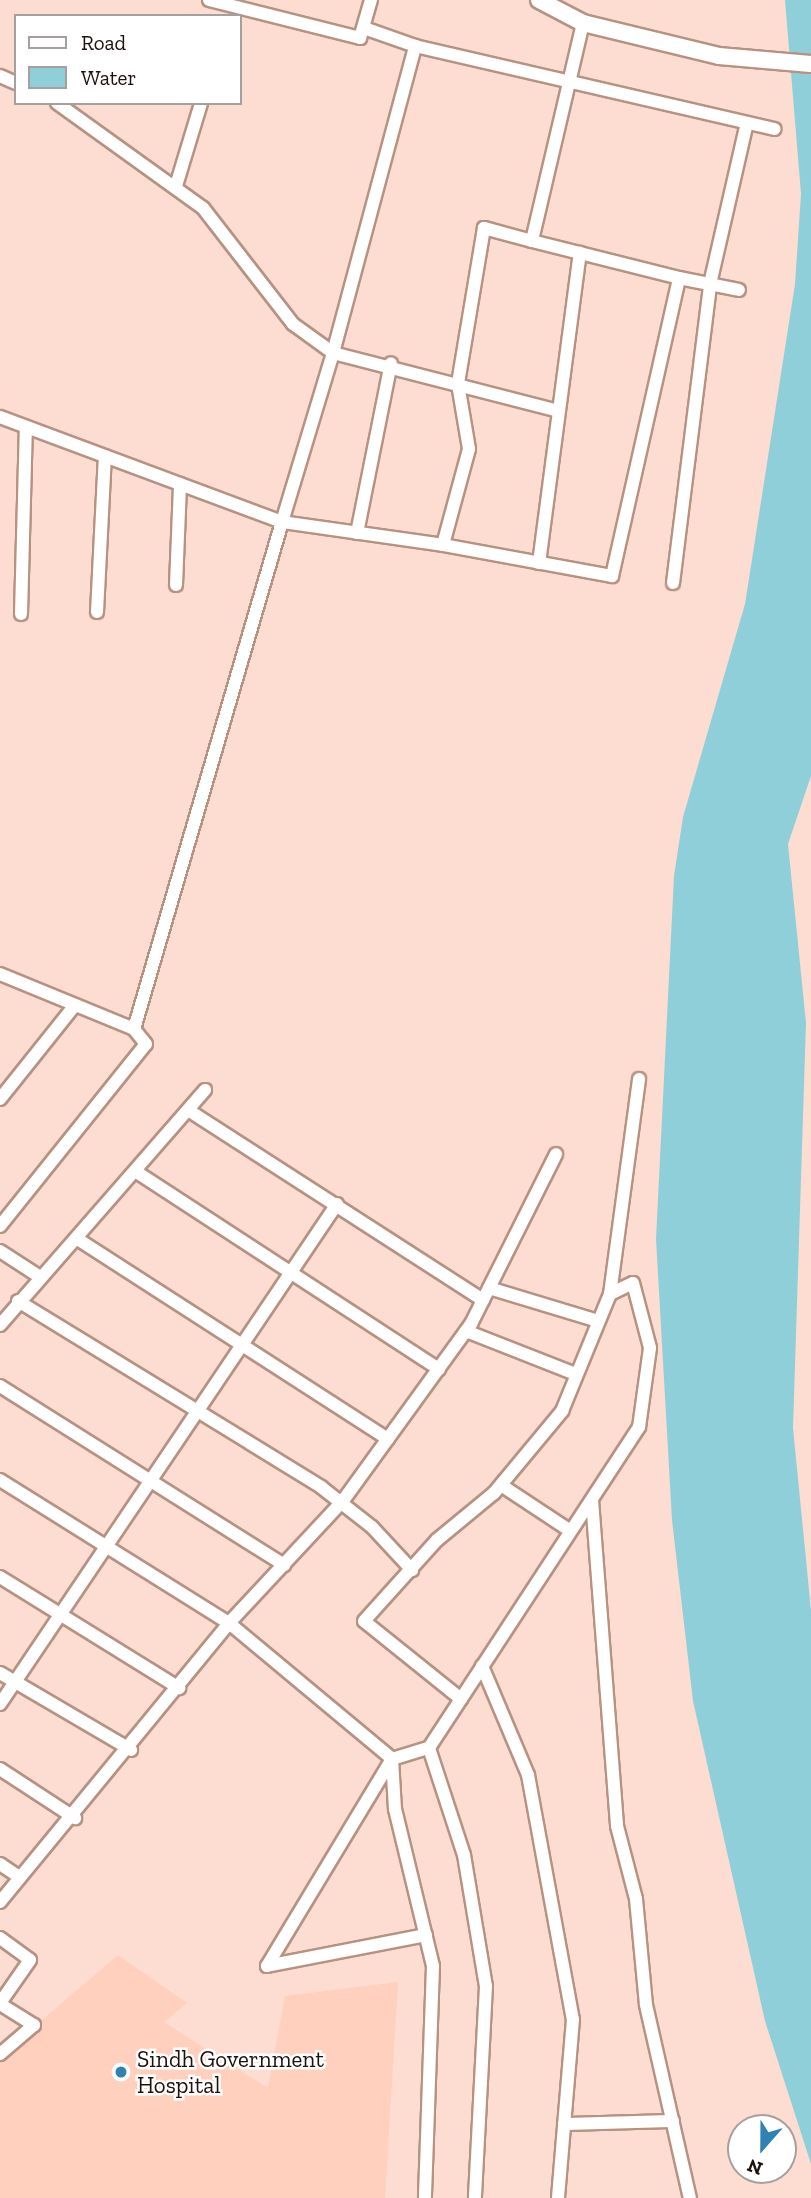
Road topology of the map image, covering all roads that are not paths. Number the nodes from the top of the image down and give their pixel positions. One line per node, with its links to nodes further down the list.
1 (209, 0): 5 (street)
2 (371, 0): 7 (street)
3 (540, 0): 6 (street)
4 (240, 5): 5 (street); 7 (street)
5 (222, 10)
6 (583, 23): 9 (street); 10 (street)
7 (364, 28): 8 (street)
8 (415, 46): 10 (street); 21 (street)
9 (811, 64)
10 (566, 85): 13 (street); 16 (street)
11 (60, 105): 15 (street)
12 (200, 105): 15 (street)
13 (747, 123): 14 (street); 19 (street)
14 (775, 129)
15 (176, 186): 21 (street)
16 (532, 241): 17 (street); 23 (street)
17 (580, 253): 18 (street); 24 (street)
18 (679, 278): 19 (street); 32 (street)
19 (710, 284): 20 (street); 33 (street)
20 (739, 290)
21 (333, 353): 22 (street); 29 (street)
22 (391, 363): 23 (street); 30 (street)
23 (458, 384): 24 (street); 31 (street)
24 (555, 410): 32 (street)
25 (0, 417): 26 (street)
26 (26, 427): 27 (street); 36 (street)
27 (105, 456): 28 (street); 35 (street)
28 (180, 484): 29 (street); 34 (street)
29 (282, 522): 30 (street); 39 (street)
30 (357, 533): 31 (street)
31 (443, 545): 32 (street)
32 (539, 563)
33 (673, 583)
34 (176, 585)
35 (97, 612)
36 (21, 614)
37 (2, 978): 38 (street)
38 (75, 1005): 39 (street); 42 (street)
39 (134, 1028): 47 (street)
40 (639, 1079): 53 (street)
41 (205, 1090): 43 (street)
42 (0, 1098)
43 (188, 1110): 45 (street); 46 (street)
44 (556, 1154): 52 (street)
45 (135, 1171): 48 (street); 50 (street)
46 (337, 1204): 50 (street); 54 (street)
47 (0, 1226)
48 (76, 1238): 51 (street); 59 (street)
49 (0, 1251): 51 (street)
50 (289, 1272): 59 (street); 60 (street)
51 (40, 1277): 55 (street)
52 (489, 1288): 54 (street); 56 (street)
53 (610, 1294): 56 (street); 68 (street)
54 (483, 1300): 58 (street)
55 (18, 1301): 57 (street); 63 (street)
56 (598, 1321): 61 (street)
57 (0, 1325)
58 (466, 1331): 60 (street); 61 (street)
59 (239, 1343): 63 (street); 64 (street)
60 (439, 1369): 64 (street)
61 (576, 1374): 67 (street)
62 (0, 1386): 66 (street)
63 (194, 1411): 66 (street); 69 (street)
64 (388, 1439): 69 (street)
65 (0, 1480): 71 (street)
66 (147, 1482): 71 (street); 72 (street)
67 (501, 1485): 70 (street); 73 (street)
68 (592, 1500): 70 (street); 95 (street)
69 (342, 1502): 72 (street); 73 (street)
70 (569, 1530): 77 (street)
71 (104, 1547): 75 (street); 76 (street)
72 (284, 1565): 76 (street)
73 (412, 1570): 81 (street)
74 (0, 1577): 75 (street)
75 (63, 1615): 79 (street); 80 (street)
76 (229, 1623): 80 (street); 85 (street)
77 (482, 1666): 81 (street); 96 (street)
78 (0, 1673): 79 (street)
79 (17, 1683): 82 (street); 84 (street)
80 (178, 1688): 84 (street)
81 (461, 1699): 83 (street)
82 (0, 1704)
83 (429, 1748): 85 (street); 98 (street)
84 (131, 1750): 87 (street)
85 (392, 1759): 91 (street); 91 (street)
86 (0, 1769): 87 (street)
87 (75, 1818): 89 (street)
88 (0, 1864): 89 (street)
89 (19, 1877): 90 (street)
90 (0, 1902)
91 (426, 1935): 97 (street)
92 (0, 1938): 93 (street)
93 (0, 2004): 94 (street)
94 (0, 2054)
95 (673, 2122): 96 (street); 100 (street)
96 (564, 2124): 99 (street)
97 (425, 2198)
98 (475, 2198)
99 (558, 2198)
100 (691, 2198)

